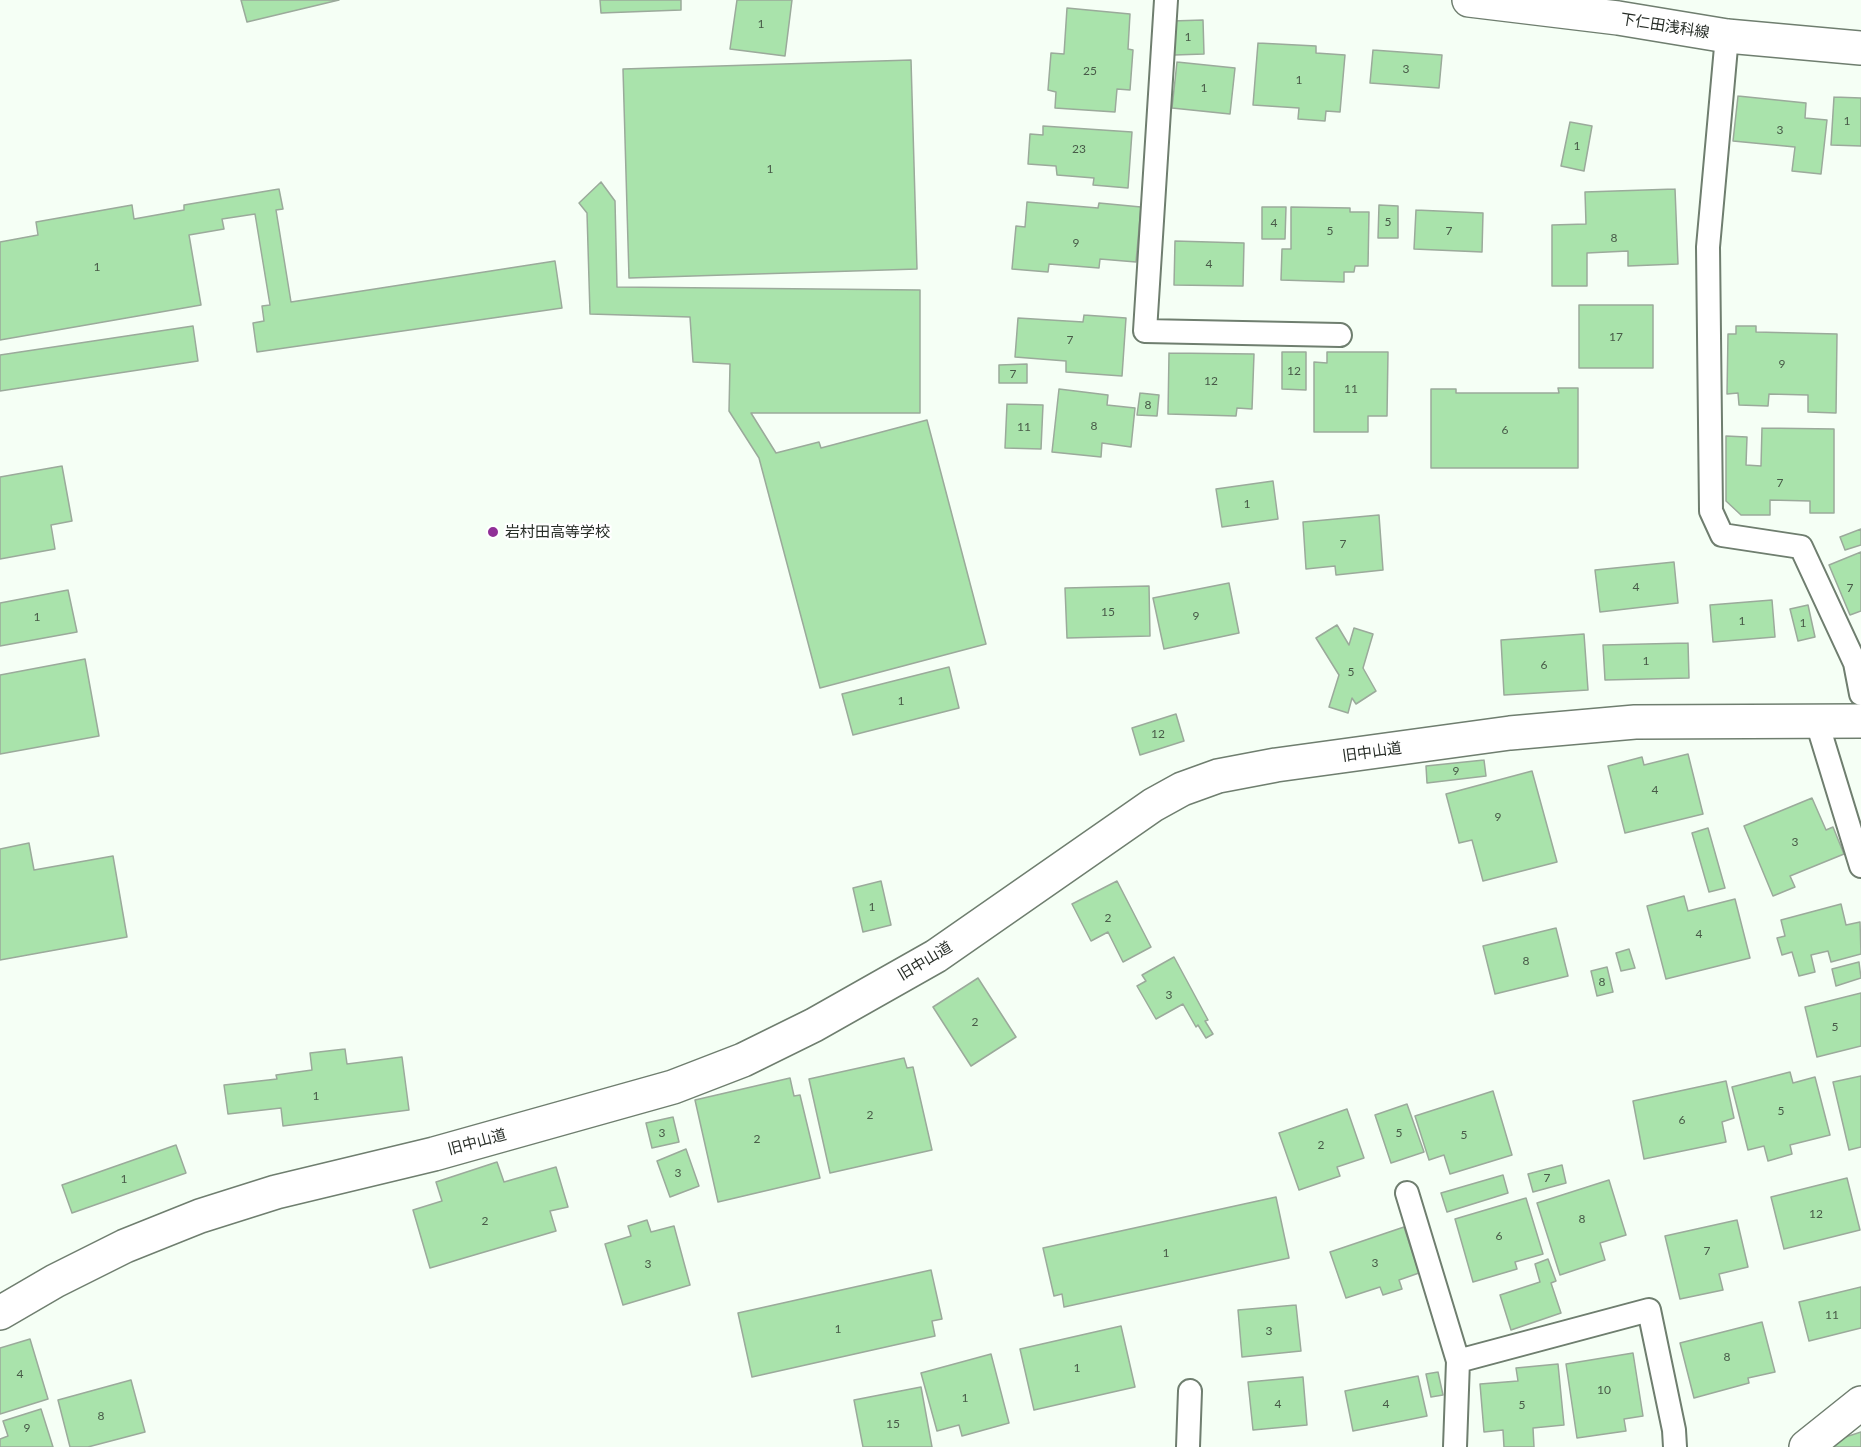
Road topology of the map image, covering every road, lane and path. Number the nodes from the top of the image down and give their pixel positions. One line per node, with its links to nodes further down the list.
1 (1166, 0): 6 (lane)
2 (1469, 0): 3 (main road, 下仁田浅科線)
3 (1616, 9): 4 (main road, 下仁田浅科線)
4 (1727, 36): 5 (main road, 下仁田浅科線); 7 (lane)
5 (1861, 48)
6 (1340, 335)
7 (1861, 694)
8 (1816, 719): 9 (main road, 旧中山道); 10 (lane); 12 (main road, 旧中山道)
9 (1861, 721)
10 (1861, 866)
11 (1407, 1193): 13 (lane)
12 (0, 1313)
13 (1458, 1361): 17 (lane); 18 (lane)
14 (1190, 1390): 16 (lane)
15 (1861, 1403): 19 (main road)
16 (1188, 1447)
17 (1455, 1447)
18 (1675, 1447)
19 (1806, 1447)

